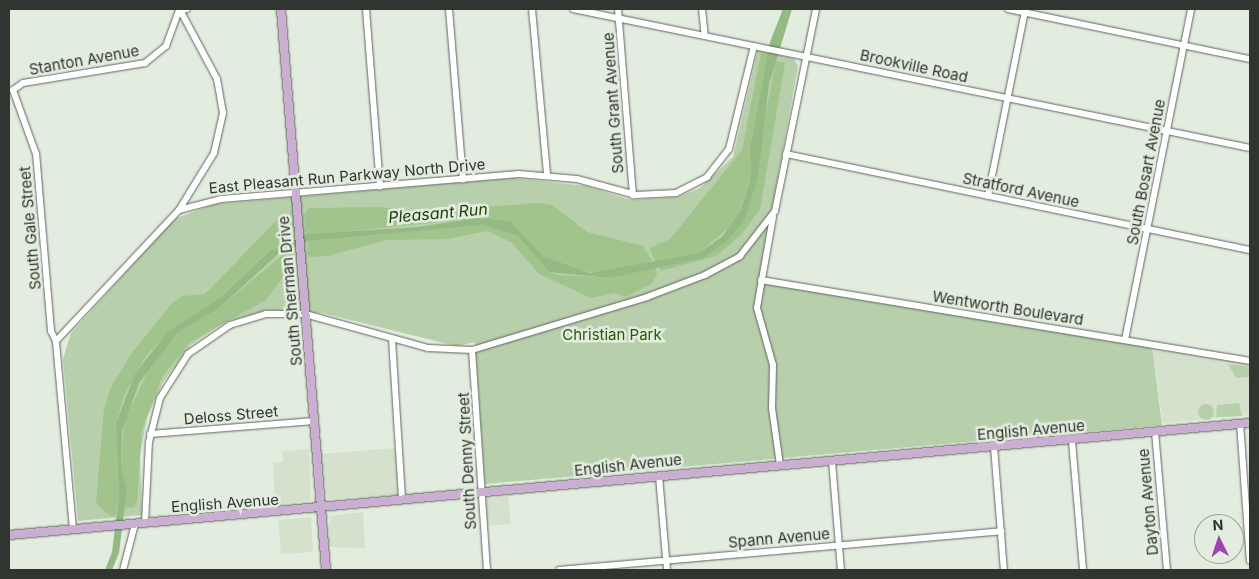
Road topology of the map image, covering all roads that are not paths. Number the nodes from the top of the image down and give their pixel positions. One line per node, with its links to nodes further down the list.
1 (184, 9): 19 (street, Stanton Avenue); 30 (street)
2 (281, 9): 27 (main road, South Sherman Drive)
3 (366, 9): 26 (street)
4 (449, 9): 25 (street)
5 (532, 9): 24 (street)
6 (573, 9): 13 (street, Brookville Road)
7 (618, 9): 13 (street, South Grant Avenue)
8 (702, 9): 14 (street)
9 (816, 9): 17 (street)
10 (1008, 9): 12 (street)
11 (1191, 9): 15 (street, South Bosart Avenue)
12 (1025, 10): 15 (street); 20 (street)
13 (619, 18): 14 (street, Brookville Road); 28 (street, South Grant Avenue)
14 (704, 36): 16 (street, Brookville Road)
15 (1184, 45): 18 (street); 21 (street, South Bosart Avenue)
16 (754, 46): 17 (street, Brookville Road); 28 (street, East Pleasant Run Parkway North Drive)
17 (806, 56): 20 (street, Brookville Road); 23 (street)
18 (1250, 59)
19 (16, 87): 38 (street, South Gale Street)
20 (1008, 98): 21 (street, Brookville Road); 29 (street)
21 (1167, 131): 22 (street, Brookville Road); 32 (street, South Bosart Avenue)
22 (1250, 148)
23 (786, 154): 29 (street, Stratford Avenue); 31 (street)
24 (547, 175): 25 (street, East Pleasant Run Parkway North Drive); 28 (street, East Pleasant Run Parkway North Drive)
25 (463, 179): 26 (street, East Pleasant Run Parkway North Drive)
26 (380, 186): 27 (street, East Pleasant Run Parkway North Drive)
27 (296, 194): 30 (street, East Pleasant Run Parkway North Drive); 35 (main road, South Sherman Drive)
28 (633, 195)
29 (988, 196): 32 (street, Stratford Avenue)
30 (179, 210): 38 (street)
31 (775, 211): 34 (street); 39 (street)
32 (1148, 229): 33 (street, Stratford Avenue); 37 (street, South Bosart Avenue)
33 (1250, 250)
34 (761, 280): 37 (street, Wentworth Boulevard); 49 (street)
35 (305, 314): 36 (street); 41 (main road, South Sherman Drive); 45 (street)
36 (392, 339): 39 (street); 52 (street)
37 (1125, 340): 40 (street, Wentworth Boulevard)
38 (56, 341): 56 (street)
39 (472, 350): 51 (street, South Denny Street)
40 (1250, 361)
41 (314, 421): 45 (street, Deloss Street); 53 (main road, South Sherman Drive)
42 (1250, 422): 43 (main road, English Avenue)
43 (1240, 424): 44 (main road, English Avenue); 61 (street)
44 (1155, 431): 46 (main road, English Avenue); 70 (street, Dayton Avenue)
45 (150, 434): 54 (street)
46 (1072, 440): 47 (main road, English Avenue); 69 (street)
47 (994, 447): 48 (main road, English Avenue); 57 (street)
48 (832, 461): 49 (main road, English Avenue); 59 (street)
49 (780, 465): 50 (main road, English Avenue)
50 (659, 476): 51 (main road, English Avenue); 60 (street)
51 (482, 493): 52 (main road, English Avenue); 64 (street, South Denny Street)
52 (402, 500): 53 (main road, English Avenue)
53 (321, 509): 54 (main road, English Avenue); 63 (main road, South Sherman Drive)
54 (145, 523): 55 (main road, English Avenue)
55 (132, 524): 56 (main road, English Avenue); 62 (street)
56 (73, 529): 58 (main road, English Avenue)
57 (1000, 531): 59 (street, Spann Avenue); 68 (street)
58 (9, 535)
59 (839, 545): 60 (street, Spann Avenue); 67 (street)
60 (666, 561): 65 (street, Spann Avenue); 66 (street)
61 (1250, 561)
62 (124, 570)
63 (326, 570)
64 (486, 570)
65 (559, 570)
66 (667, 570)
67 (841, 570)
68 (1004, 570)
69 (1083, 570)
70 (1167, 570)

